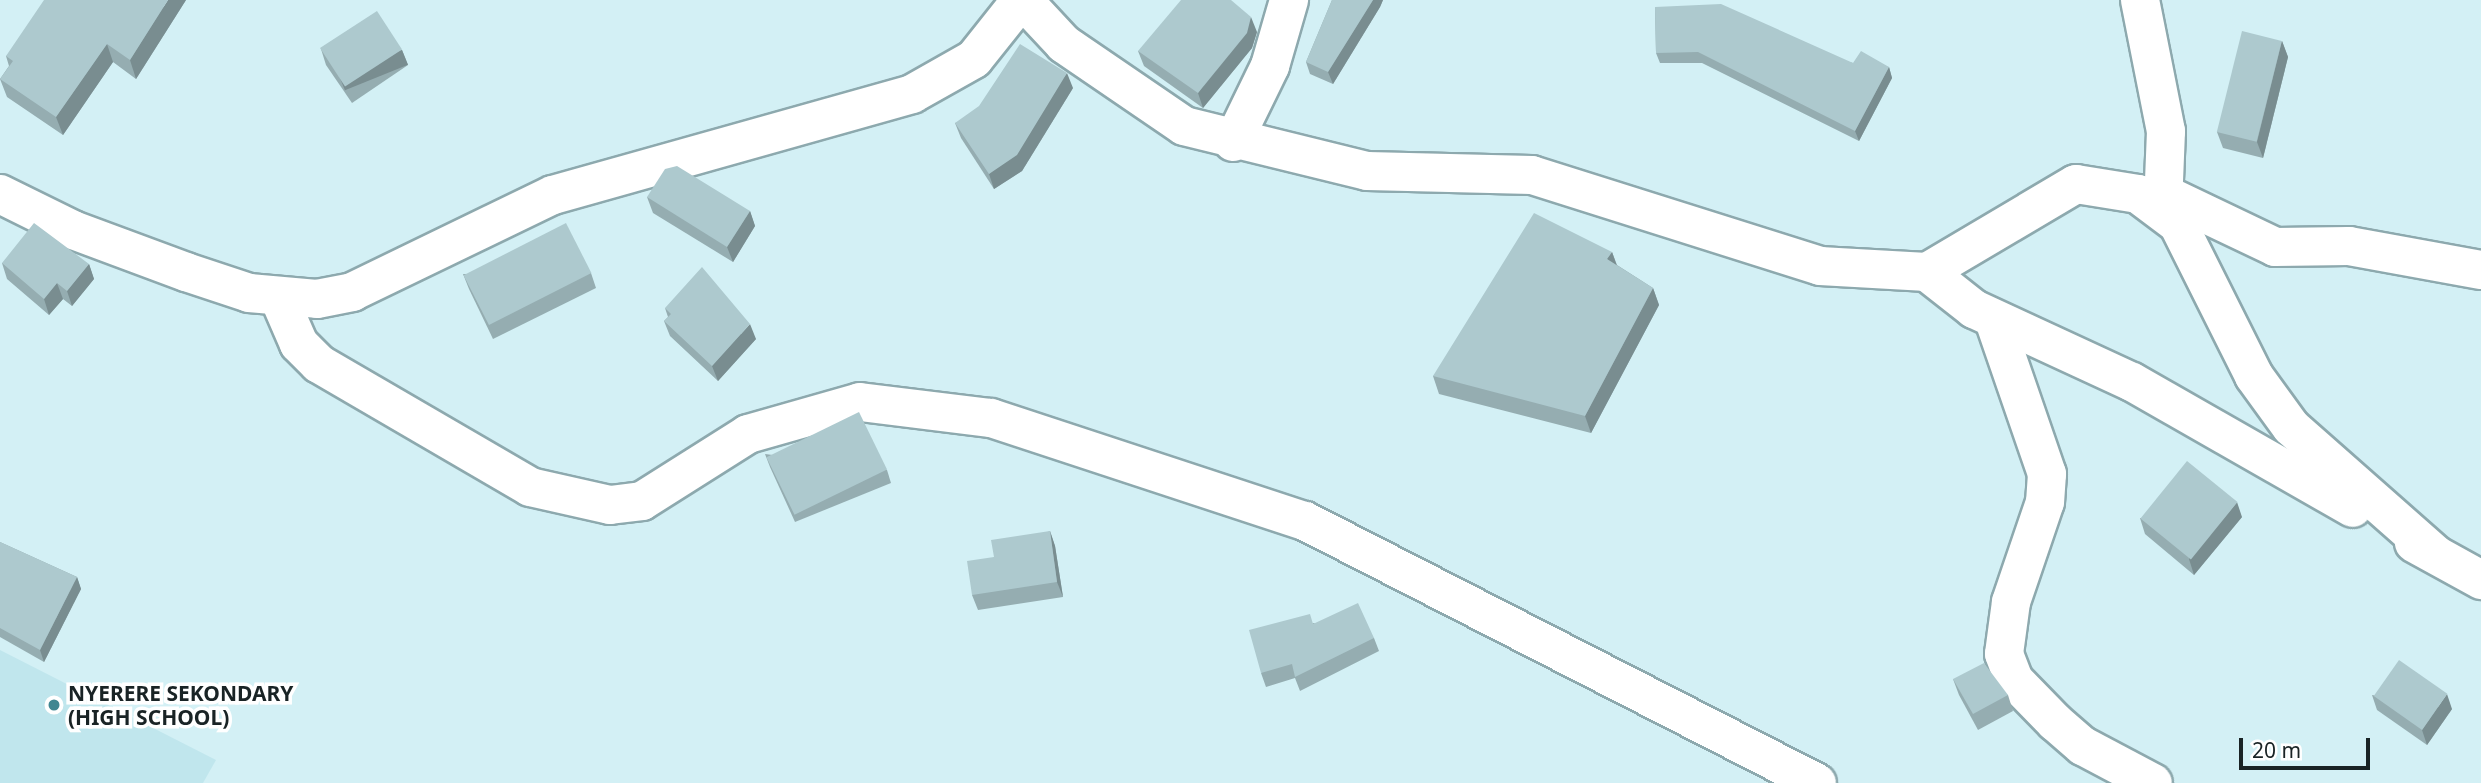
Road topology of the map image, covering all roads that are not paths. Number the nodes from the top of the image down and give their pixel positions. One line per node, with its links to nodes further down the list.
1 (1022, 0): 4 (street); 9 (street)
2 (1289, 0): 4 (street)
3 (2140, 0): 6 (street)
4 (1233, 142): 8 (street)
5 (0, 194): 9 (street)
6 (2163, 201): 7 (street); 8 (street); 11 (street)
7 (2481, 270)
8 (1927, 272): 10 (street)
9 (279, 298): 14 (street)
10 (1994, 320): 11 (street); 13 (street)
11 (2435, 554): 12 (street)
12 (2481, 580)
13 (2130, 779)
14 (1817, 783)

